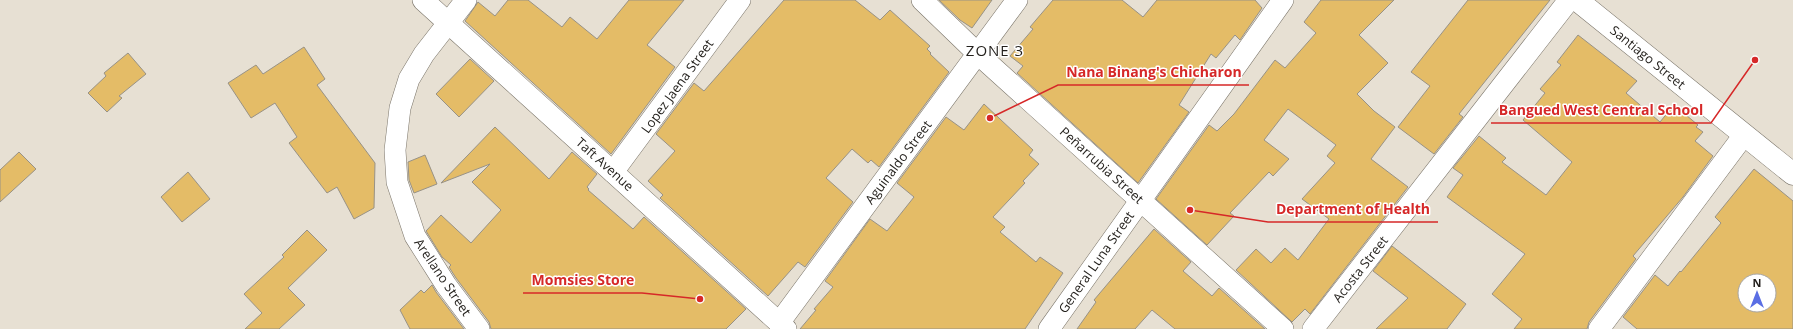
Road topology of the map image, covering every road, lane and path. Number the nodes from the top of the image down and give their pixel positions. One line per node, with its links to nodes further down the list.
1 (423, 0): 9 (street, Taft Avenue)
2 (466, 0): 9 (street, Arellano Street)
3 (740, 0): 12 (street, Lopez Jaena Street)
4 (922, 0): 10 (street, Peñarrubia Street)
5 (1017, 0): 10 (street, Aguinaldo Street)
6 (1284, 0): 14 (street, General Luna Street)
7 (1569, 0): 19 (street, Acosta Street)
8 (1577, 0): 11 (street, Santiago Street)
9 (449, 23): 12 (street, Taft Avenue); 16 (street, Arellano Street)
10 (978, 54): 14 (street, Peñarrubia Street); 15 (street, Aguinaldo Street)
11 (1744, 134): 13 (street, Santiago Street); 20 (street)
12 (613, 172): 15 (street, Taft Avenue)
13 (1793, 174)
14 (1140, 200): 17 (street, General Luna Street); 18 (street, Peñarrubia Street)
15 (782, 326)
16 (479, 329)
17 (1049, 329)
18 (1283, 329)
19 (1313, 329)
20 (1599, 329)

